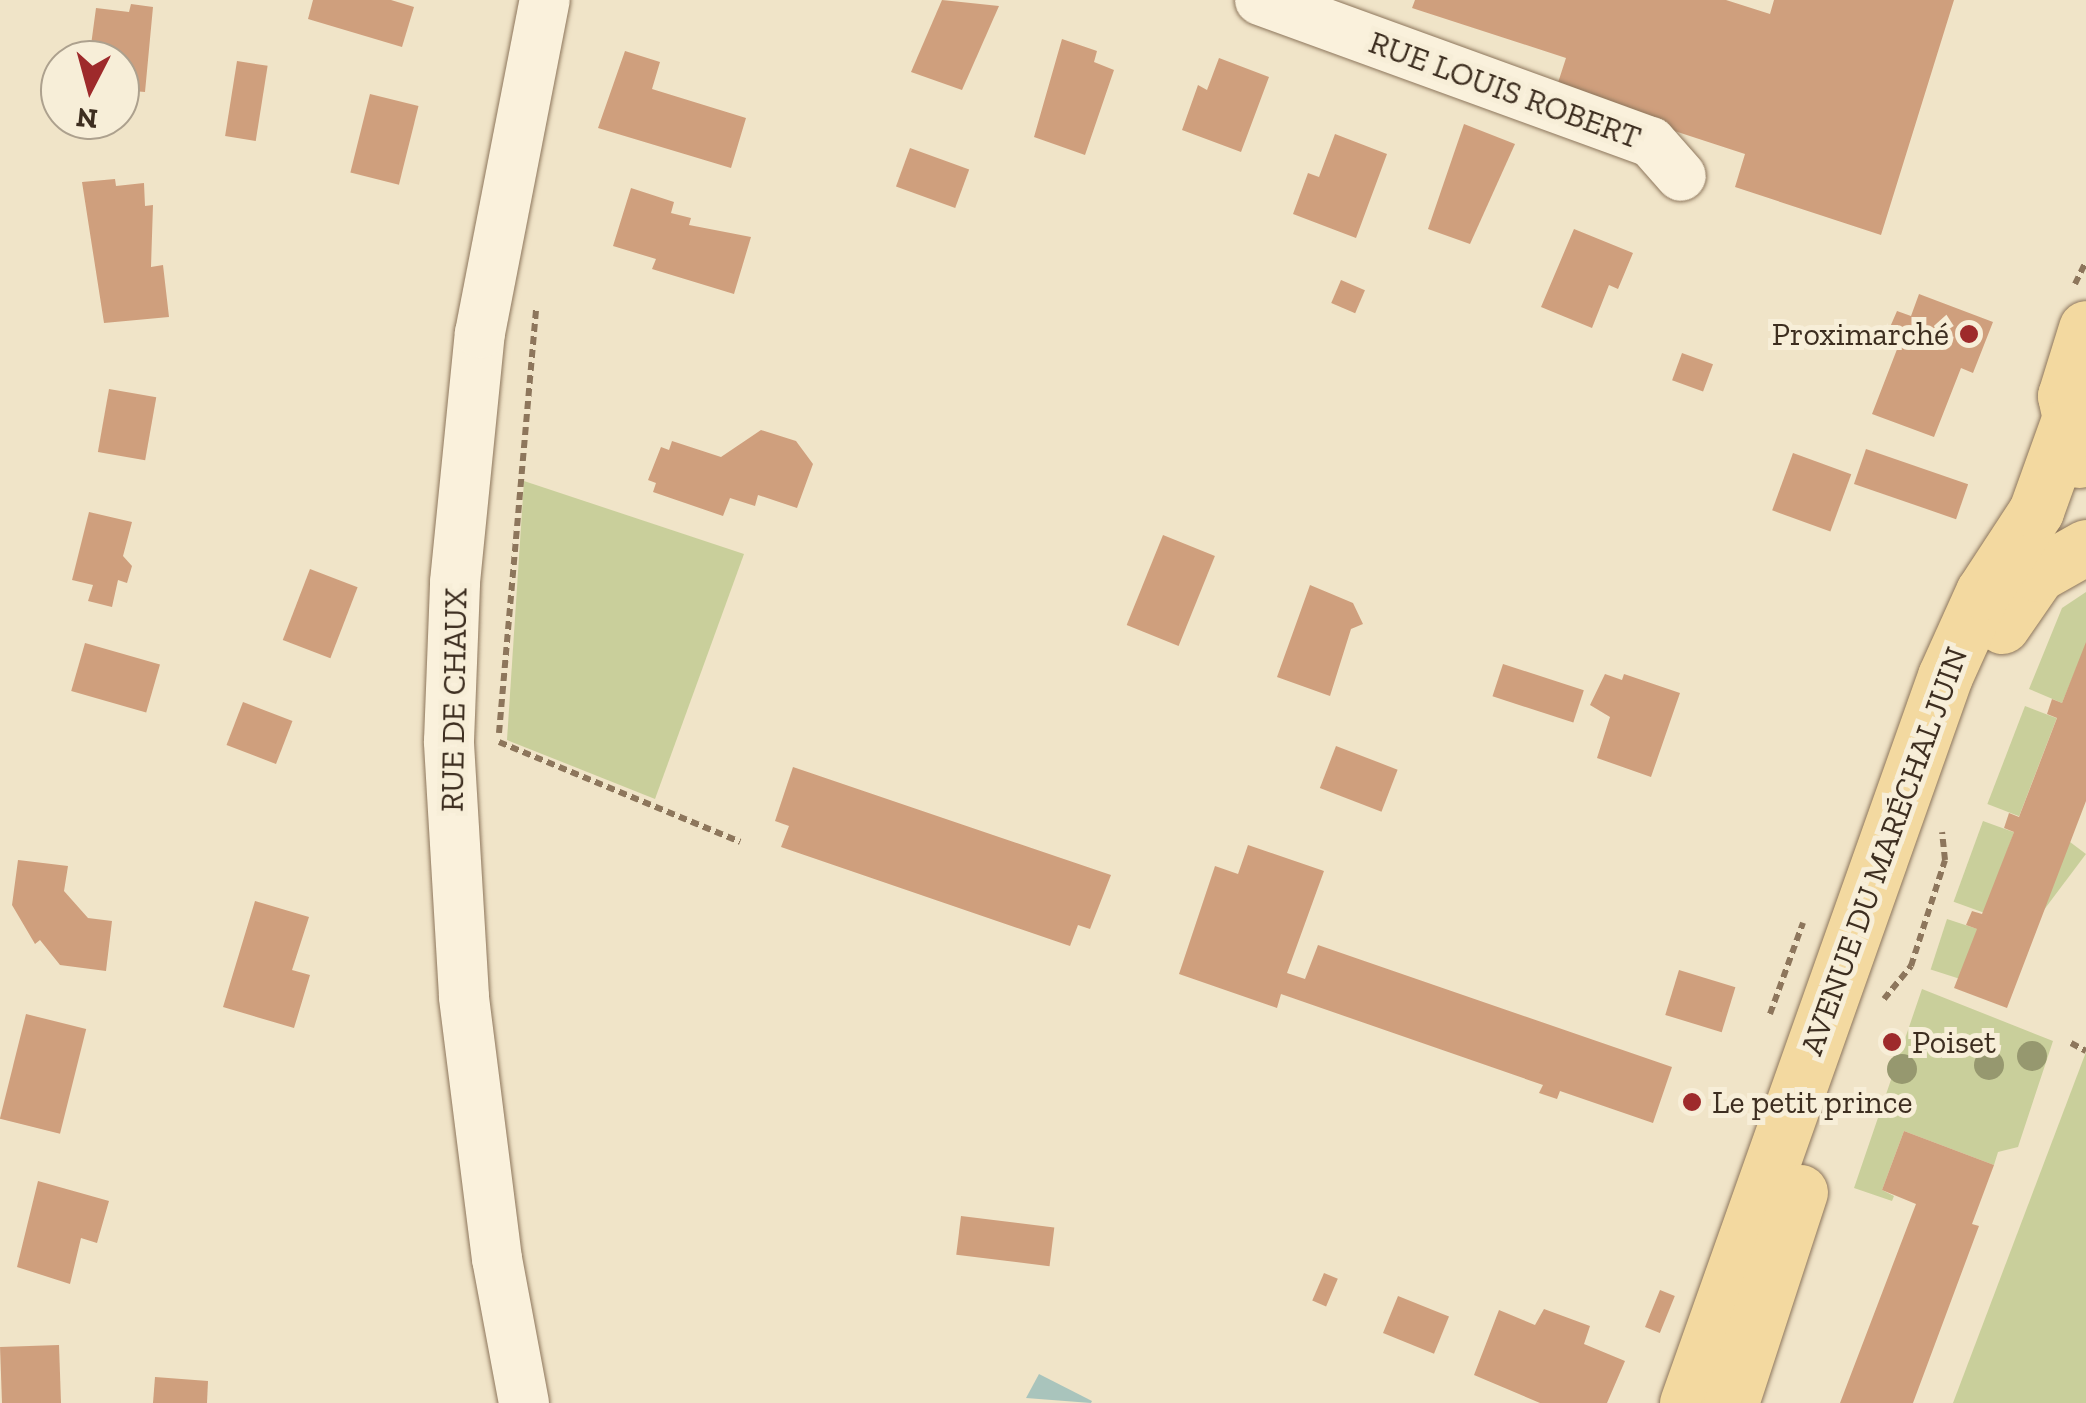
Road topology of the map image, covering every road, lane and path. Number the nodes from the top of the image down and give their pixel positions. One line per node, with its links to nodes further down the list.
1 (546, 0): 15 (street, RUE DE CHAUX)
2 (1260, 0): 3 (street, RUE LOUIS ROBERT)
3 (1681, 176)
4 (537, 292): 8 (path)
5 (2086, 328): 6 (main road, AVENUE DU MARÉCHAL JUIN)
6 (2077, 448): 16 (main road, AVENUE DU MARÉCHAL JUIN)
7 (2086, 547): 10 (main road, AVENUE DU MARÉCHAL JUIN)
8 (498, 742): 9 (path); 11 (path)
9 (498, 761)
10 (1938, 795): 12 (main road, AVENUE DU MARÉCHAL JUIN); 12 (path)
11 (740, 842)
12 (1852, 1039): 17 (main road, AVENUE DU MARÉCHAL JUIN)
13 (2071, 1043): 14 (path)
14 (2086, 1051)
15 (524, 1403)
16 (1687, 1403)
17 (1731, 1403)

